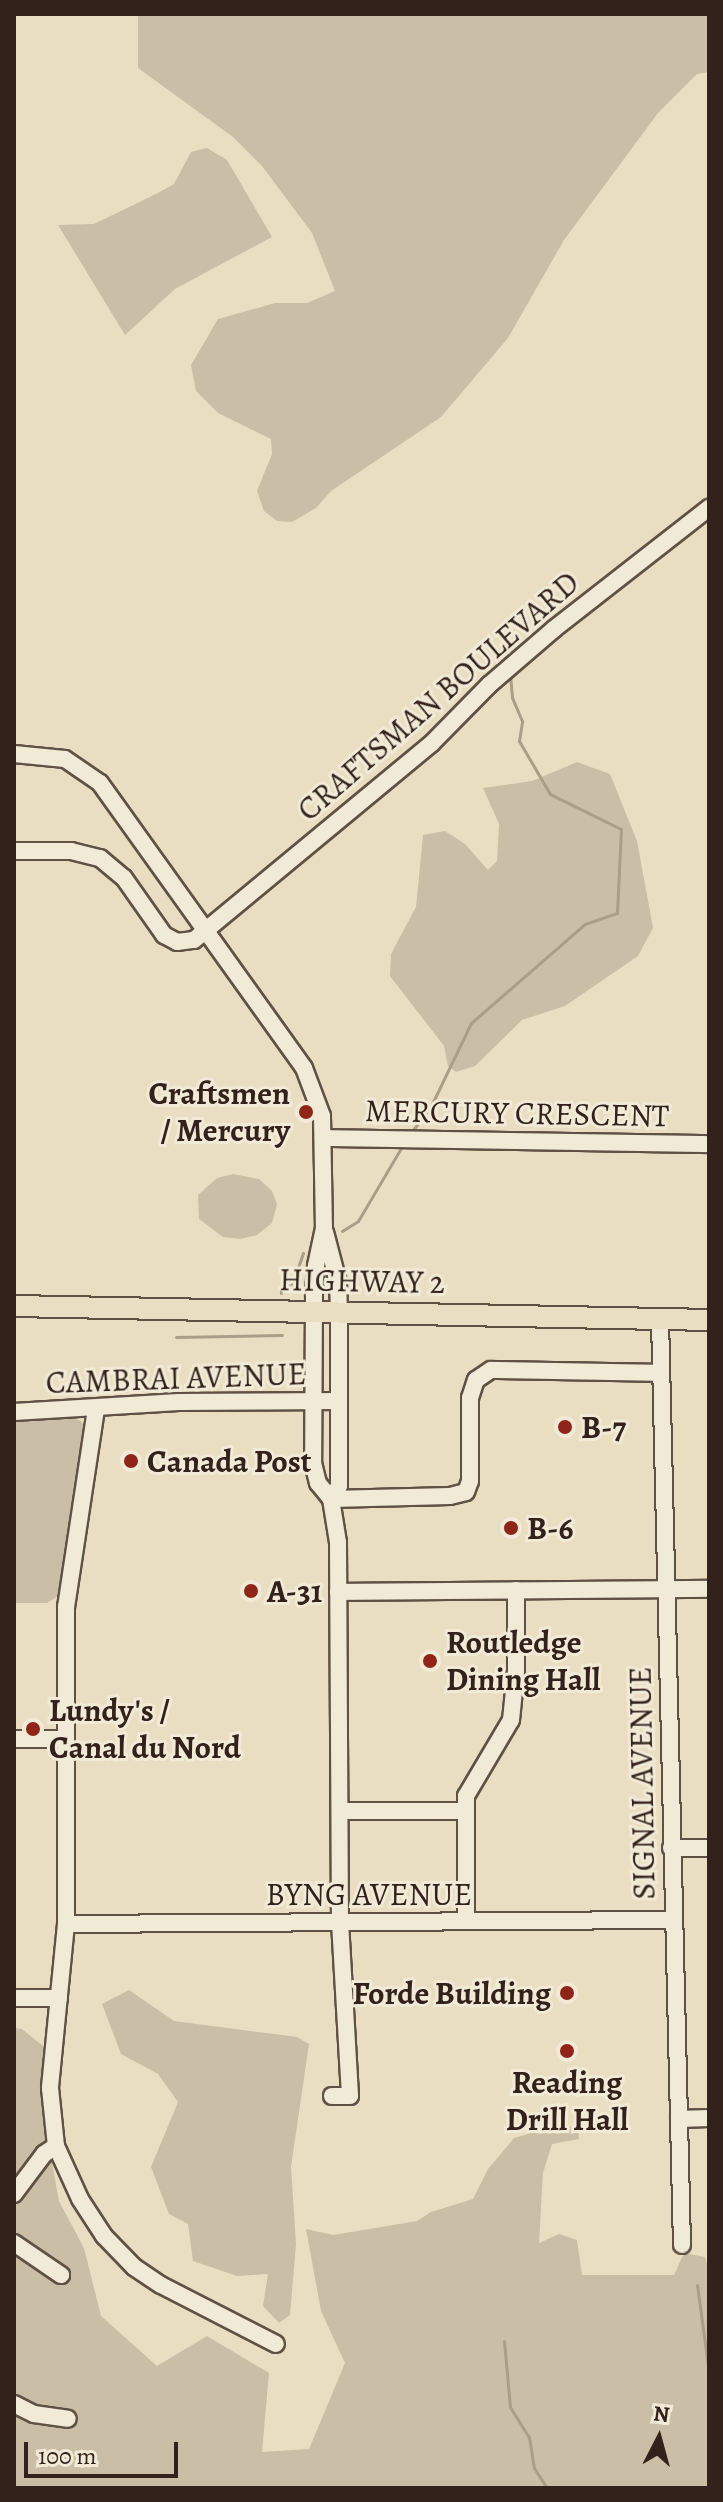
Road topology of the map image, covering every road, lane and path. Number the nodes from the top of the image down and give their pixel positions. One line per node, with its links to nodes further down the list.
1 (709, 508): 4 (street, CRAFTSMAN BOULEVARD)
2 (14, 754): 4 (street)
3 (14, 851): 4 (street)
4 (207, 930): 5 (street)
5 (324, 1138): 6 (street, MERCURY CRESCENT); 7 (street)
6 (709, 1144)
7 (324, 1228): 9 (street); 10 (street)
8 (14, 1306): 9 (main road, HIGHWAY 2)
9 (314, 1310): 10 (main road, HIGHWAY 2); 14 (street)
10 (339, 1310): 11 (main road, HIGHWAY 2); 15 (street)
11 (660, 1319): 12 (main road, HIGHWAY 2); 13 (street, SIGNAL AVENUE)
12 (709, 1320)
13 (659, 1373): 18 (street); 19 (street, SIGNAL AVENUE)
14 (314, 1401): 15 (street, CAMBRAI AVENUE); 16 (street, CAMBRAI AVENUE); 18 (street)
15 (339, 1401): 18 (street)
16 (96, 1409): 17 (street, CAMBRAI AVENUE); 24 (street)
17 (14, 1412)
18 (331, 1499): 22 (street)
19 (665, 1589): 20 (street); 21 (street); 27 (street, SIGNAL AVENUE)
20 (709, 1589)
21 (516, 1590): 22 (street); 26 (street)
22 (338, 1592): 25 (street)
23 (14, 1739): 24 (street)
24 (65, 1739): 32 (street)
25 (340, 1811): 26 (street); 31 (street)
26 (465, 1811): 30 (street)
27 (671, 1848): 28 (street); 29 (street, SIGNAL AVENUE)
28 (709, 1848)
29 (673, 1920): 30 (street, BYNG AVENUE); 37 (street, SIGNAL AVENUE)
30 (466, 1921): 31 (street, BYNG AVENUE)
31 (340, 1922): 32 (street, BYNG AVENUE); 35 (street)
32 (66, 1924): 34 (street)
33 (14, 1998): 34 (street)
34 (59, 1998): 38 (street)
35 (332, 2096)
36 (709, 2118): 37 (street)
37 (679, 2119): 41 (street, SIGNAL AVENUE)
38 (56, 2146): 39 (street); 43 (street)
39 (14, 2194)
40 (14, 2243): 42 (street)
41 (682, 2245)
42 (61, 2275)
43 (276, 2344)
44 (14, 2404): 45 (street)
45 (68, 2419)

